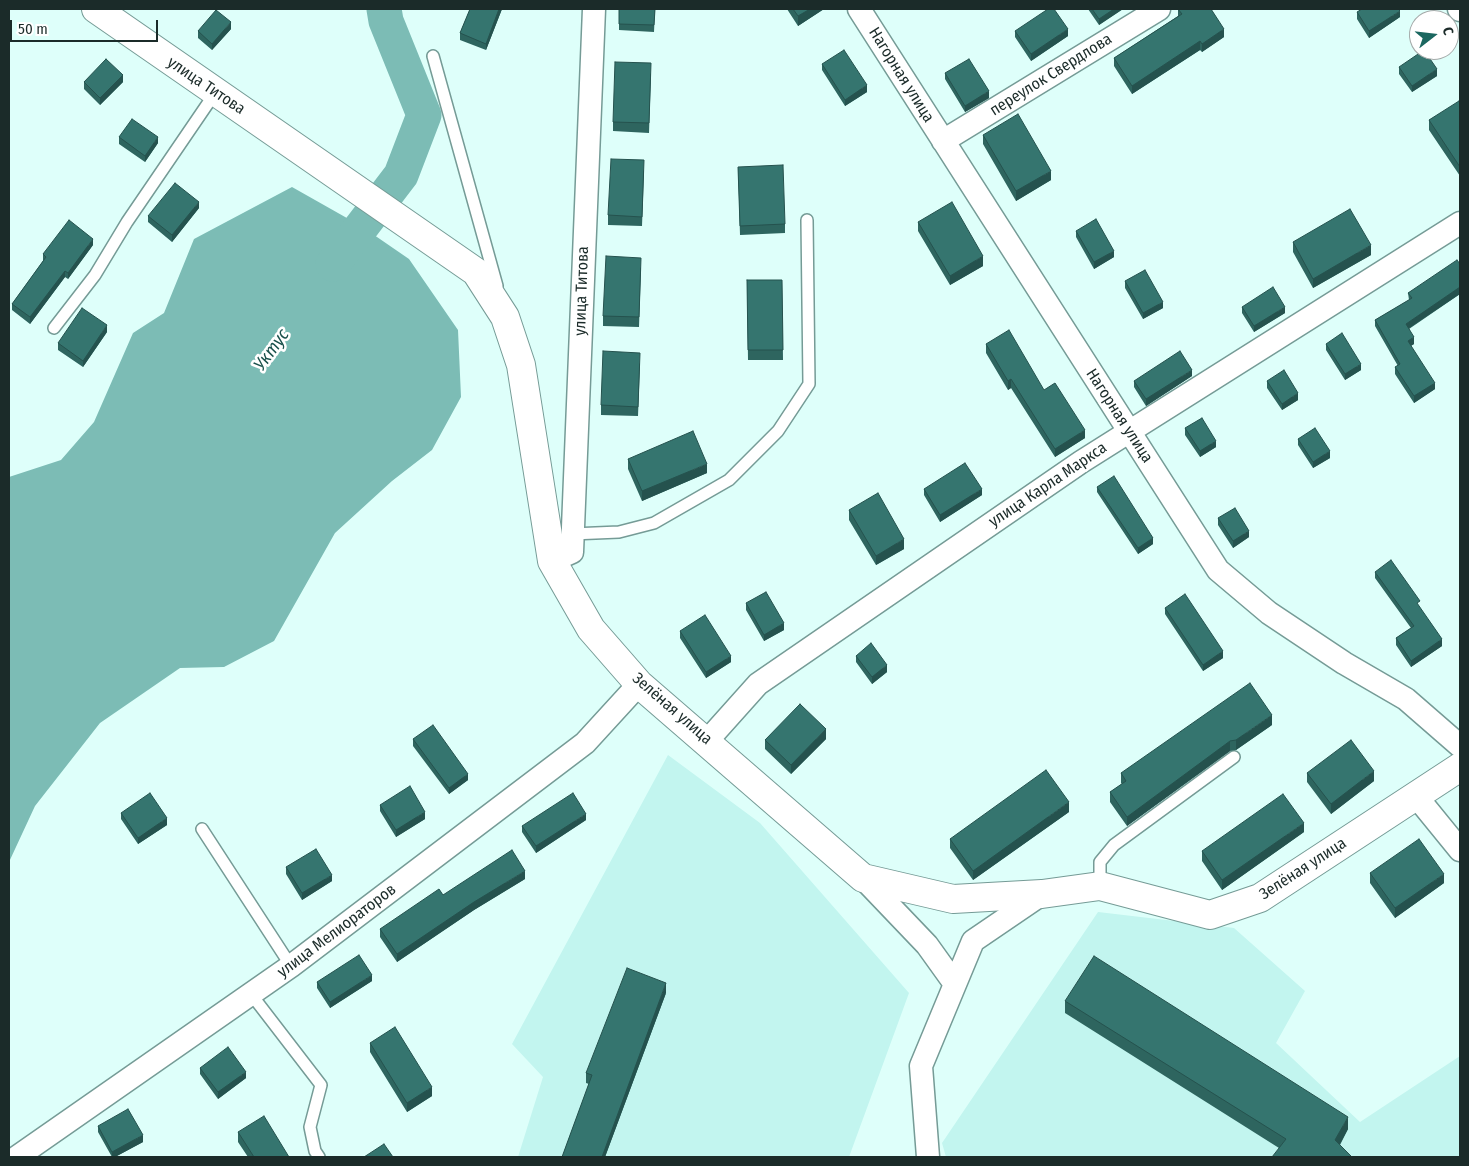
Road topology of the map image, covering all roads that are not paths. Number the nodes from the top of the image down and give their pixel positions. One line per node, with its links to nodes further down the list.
1 (96, 9): 6 (street, улица Титова)
2 (594, 9): 14 (street, улица Титова)
3 (859, 9): 7 (street, Нагорная улица)
4 (1158, 9): 7 (street, переулок Свердлова)
5 (434, 56): 11 (lane)
6 (215, 93): 10 (street, улица Титова); 12 (lane)
7 (943, 141): 13 (street, Нагорная улица)
8 (807, 220): 14 (lane)
9 (1460, 223): 13 (street, улица Карла Маркса)
10 (476, 272): 11 (street, Зелёная улица)
11 (505, 317): 15 (street, Зелёная улица)
12 (54, 328)
13 (1128, 431): 17 (street, улица Карла Маркса); 18 (street, Нагорная улица)
14 (572, 534): 15 (street, улица Титова)
15 (552, 561): 16 (street, Зелёная улица)
16 (639, 684): 17 (street, Зелёная улица); 27 (street, улица Мелиораторов)
17 (707, 741): 24 (street, Зелёная улица)
18 (1460, 746)
19 (1234, 757): 25 (lane)
20 (1460, 766): 21 (street, Зелёная улица)
21 (1416, 796): 23 (street); 25 (street, Зелёная улица)
22 (202, 829): 27 (lane)
23 (1460, 850)
24 (863, 878): 26 (street, Зелёная улица); 28 (street)
25 (1100, 886): 26 (street, Зелёная улица)
26 (1042, 894): 28 (street)
27 (291, 966): 29 (street, улица Мелиораторов)
28 (955, 984): 32 (street)
29 (251, 994): 30 (street, улица Мелиораторов); 31 (lane)
30 (18, 1157)
31 (319, 1157)
32 (928, 1157)

